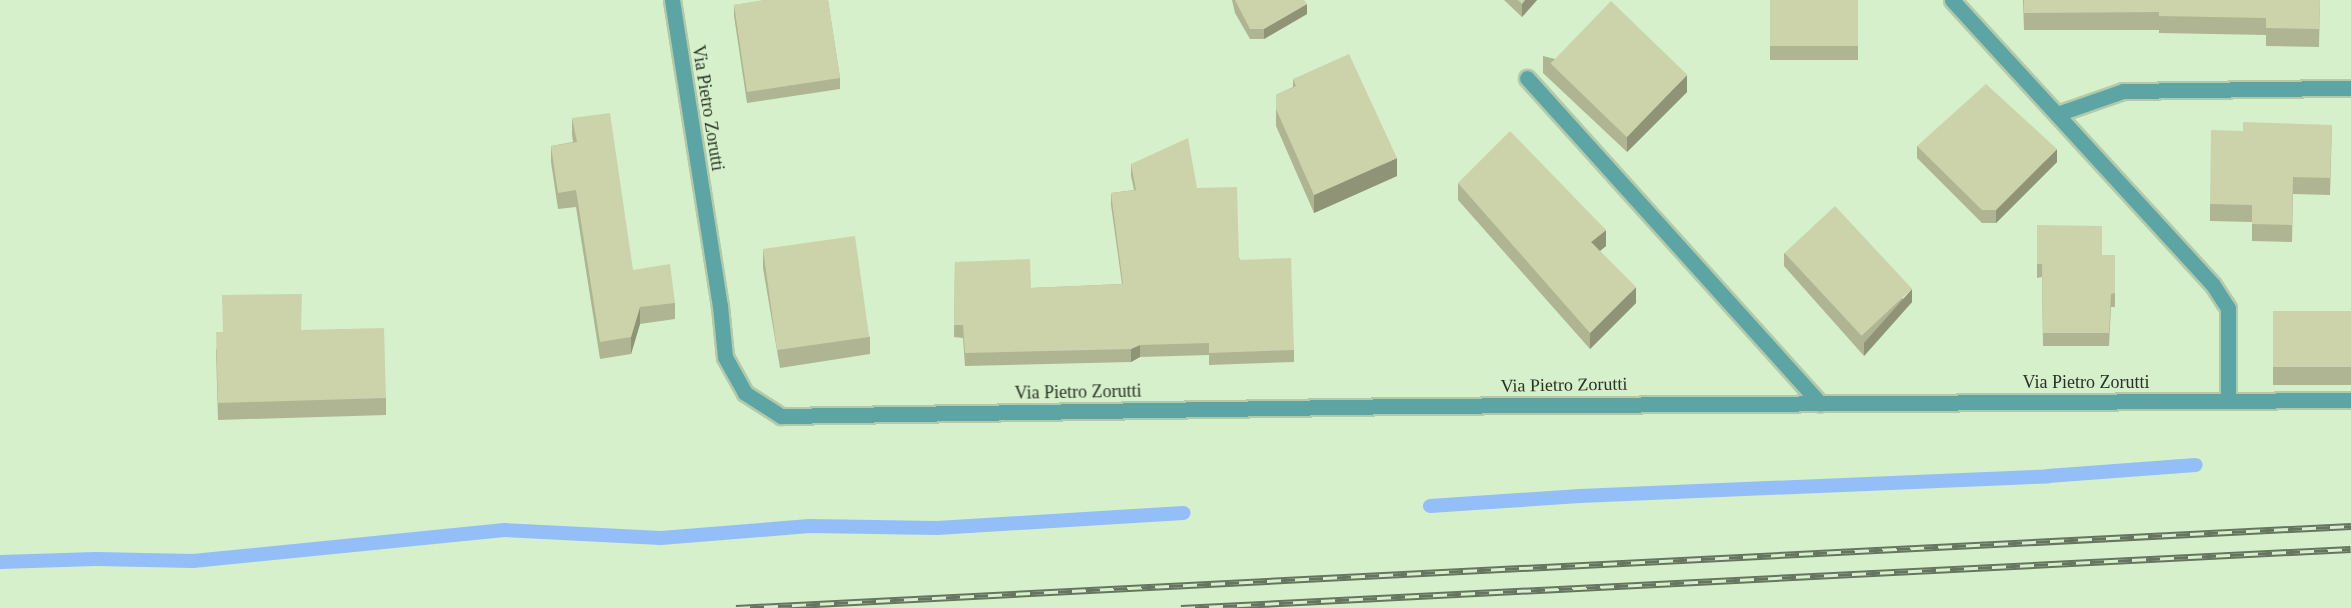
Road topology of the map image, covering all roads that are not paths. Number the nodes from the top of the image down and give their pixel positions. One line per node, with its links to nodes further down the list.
1 (672, 0): 8 (street, Via Pietro Zorutti)
2 (1952, 0): 5 (street)
3 (1527, 78): 8 (street)
4 (2351, 88): 5 (street)
5 (2057, 114): 7 (street)
6 (2351, 400): 7 (street, Via Pietro Zorutti)
7 (2228, 401): 8 (street, Via Pietro Zorutti)
8 (1820, 403)

